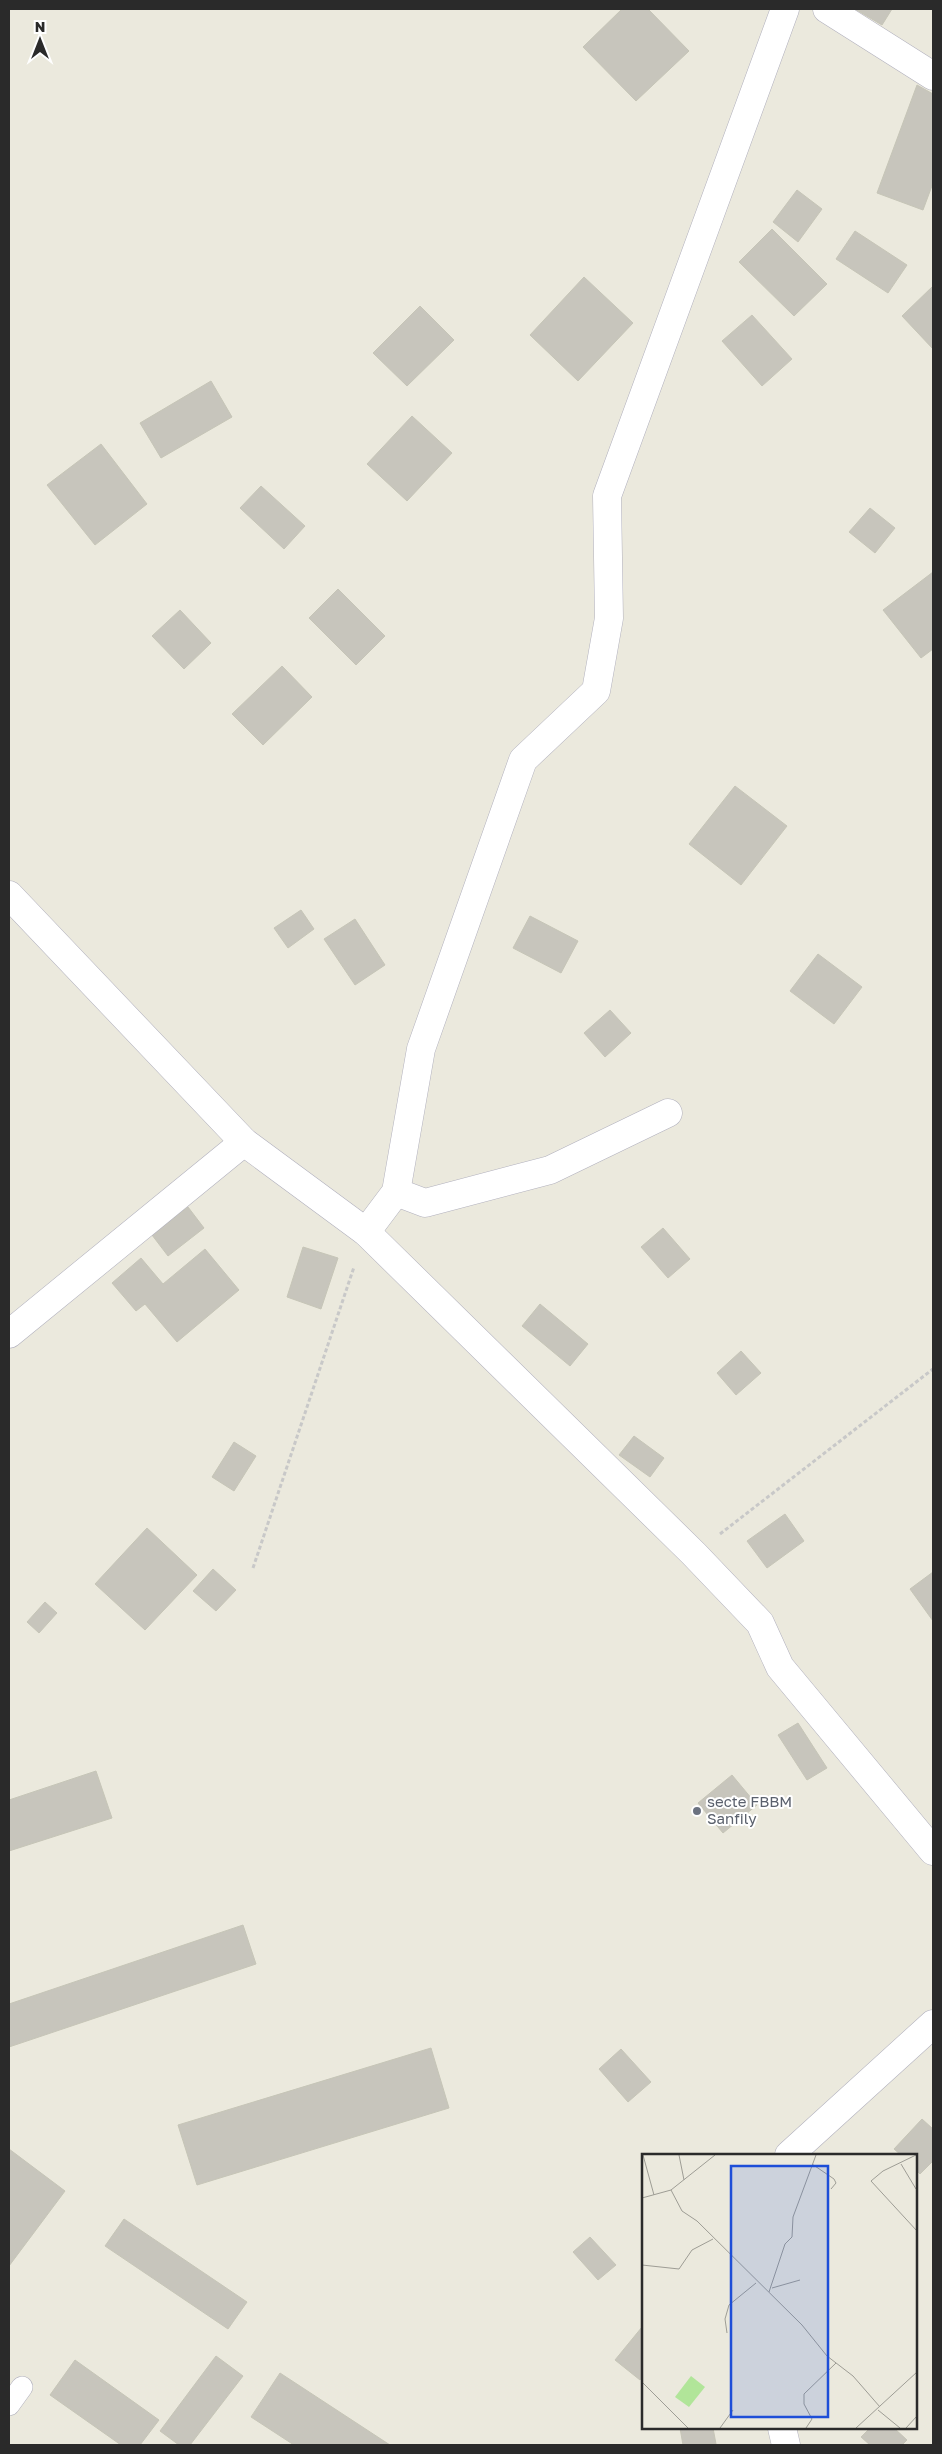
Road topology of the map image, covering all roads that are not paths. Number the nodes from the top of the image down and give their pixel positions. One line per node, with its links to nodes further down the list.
1 (785, 9): 7 (street)
2 (827, 9): 3 (street)
3 (933, 76)
4 (9, 895): 6 (street)
5 (668, 1113): 7 (street)
6 (244, 1142): 8 (street); 9 (street)
7 (396, 1192): 8 (street)
8 (366, 1232): 10 (street)
9 (9, 1334)
10 (933, 1851)
11 (933, 2024): 12 (street)
12 (790, 2154)
13 (22, 2387): 14 (lane)
14 (9, 2405)
15 (782, 2429): 16 (street)
16 (786, 2445)

